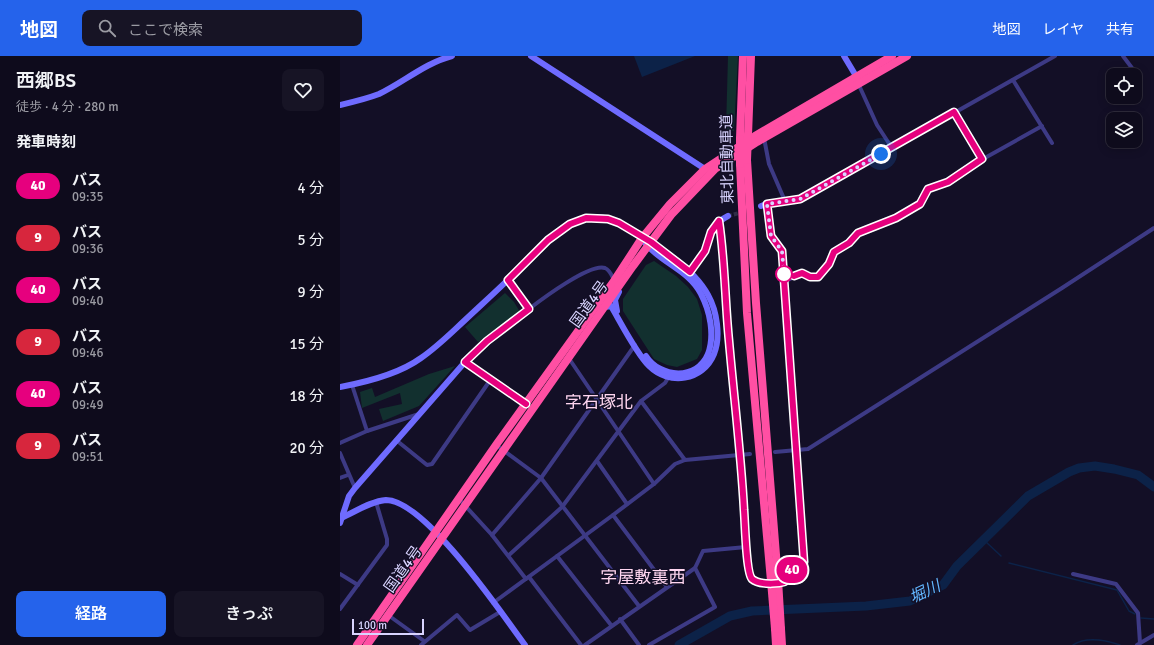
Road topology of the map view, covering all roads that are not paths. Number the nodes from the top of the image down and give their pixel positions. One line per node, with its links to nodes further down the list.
1 (452, 56): 13 (street)
2 (531, 56): 21 (street)
3 (742, 56): 16 (highway, 東北自動車道)
4 (750, 56): 16 (highway, 東北自動車道)
5 (844, 56): 11 (street)
6 (892, 56): 11 (highway, 国道4号)
7 (907, 56): 11 (highway, 国道4号)
8 (1055, 56): 12 (street)
9 (1123, 56): 10 (street)
10 (1132, 68)
11 (857, 80): 17 (highway, 国道4号); 19 (street); 21 (highway, 国道4号)
12 (1013, 80): 14 (street); 15 (street)
13 (340, 105)
14 (954, 112): 19 (street); 20 (street)
15 (1042, 126): 18 (street); 20 (street)
16 (744, 137): 90 (highway, 東北自動車道, bridge)
17 (764, 138): 22 (street); 27 (highway, 国道4号)
18 (1052, 143)
19 (892, 148): 22 (street)
20 (982, 159): 32 (street)
21 (705, 169): 26 (highway, 国道4号)
22 (785, 201): 32 (street)
23 (728, 216): 24 (street)
24 (719, 221): 29 (street); 56 (street)
25 (1154, 228): 51 (street)
26 (642, 238): 27 (street); 30 (street); 31 (highway, 国道4号)
27 (649, 244): 28 (highway, 国道4号); 28 (street); 29 (street)
28 (633, 266): 33 (highway, 国道4号)
29 (690, 272): 38 (street)
30 (508, 280): 34 (street); 40 (street)
31 (614, 281): 34 (street); 44 (highway, 国道4号)
32 (784, 282): 51 (street)
33 (606, 307): 35 (street); 36 (highway, 国道4号)
34 (529, 309): 37 (street)
35 (635, 345): 38 (street); 42 (street)
36 (568, 356): 42 (street); 52 (highway, 国道4号)
37 (465, 362): 39 (street); 45 (street)
38 (668, 378): 43 (street)
39 (491, 379): 44 (street); 48 (street)
40 (352, 385): 41 (street); 46 (street)
41 (340, 387)
42 (597, 398): 47 (street); 61 (street)
43 (641, 401): 47 (street); 58 (street)
44 (526, 404): 50 (highway, 国道4号)
45 (422, 413): 46 (street); 48 (street)
46 (367, 431): 49 (street)
47 (619, 432): 57 (street); 62 (street)
48 (396, 440): 63 (street)
49 (340, 442)
50 (496, 445): 52 (street); 64 (highway, 国道4号)
51 (796, 450): 53 (street); 74 (street)
52 (504, 451): 61 (street); 67 (highway, 国道4号)
53 (775, 452)
54 (340, 453): 59 (street)
55 (750, 454): 56 (street)
56 (741, 455): 58 (street); 74 (street)
57 (597, 460): 66 (street); 68 (street)
58 (685, 460): 62 (street)
59 (348, 475): 60 (street); 63 (street)
60 (340, 478)
61 (541, 478): 68 (street); 72 (street)
62 (654, 484): 66 (street)
63 (354, 488): 70 (street)
64 (459, 499): 67 (street); 71 (highway, 国道4号)
65 (376, 502): 70 (street); 71 (street); 81 (street)
66 (627, 504): 69 (street)
67 (466, 505): 71 (highway, 国道4号); 72 (street)
68 (562, 507): 73 (street); 75 (street)
69 (613, 515): 73 (street); 82 (street)
70 (341, 520)
71 (440, 535): 83 (street); 87 (highway, 国道4号); 94 (highway, 国道4号)
72 (492, 535): 75 (street)
73 (585, 536): 76 (street); 84 (street)
74 (746, 547): 77 (street)
75 (509, 555): 80 (street)
76 (557, 556): 80 (street); 89 (street)
77 (695, 568): 82 (street); 100 (street)
78 (340, 574): 81 (street)
79 (1074, 574): 93 (street)
80 (528, 578): 83 (street); 97 (street)
81 (358, 584): 85 (street)
82 (667, 587): 84 (street)
83 (493, 603): 86 (street)
84 (639, 606): 88 (street)
85 (340, 609)
86 (500, 612): 92 (street); 96 (street)
87 (388, 615): 92 (street); 95 (highway, 国道4号)
88 (620, 619): 89 (street); 99 (street)
89 (611, 625): 98 (street)
90 (778, 629): 101 (highway, 東北自動車道); 102 (highway, 東北自動車道)
91 (1154, 635): 93 (street)
92 (422, 643)
93 (1139, 644)
94 (357, 645)
95 (367, 645)
96 (525, 645)
97 (581, 645)
98 (585, 645)
99 (638, 645)
100 (649, 645)
101 (776, 645)
102 (782, 645)

